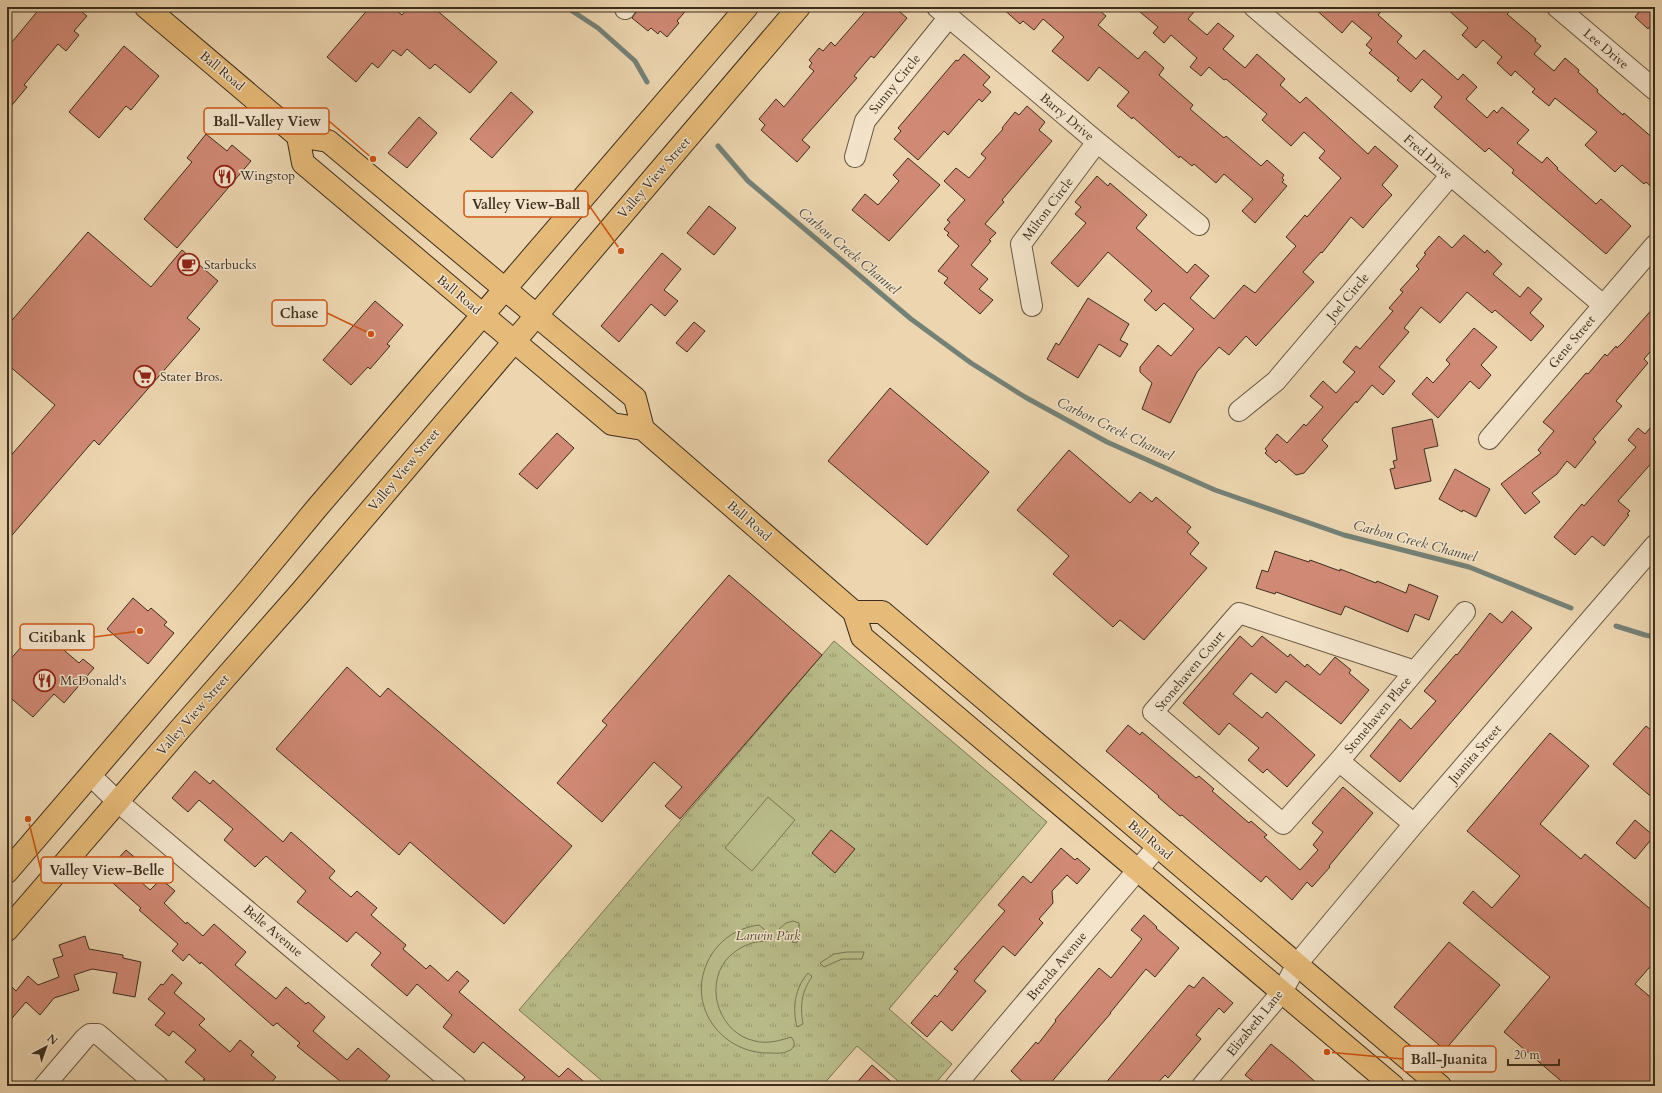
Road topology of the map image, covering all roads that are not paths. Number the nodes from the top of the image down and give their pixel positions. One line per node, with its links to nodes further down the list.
1 (146, 7): 8 (main road, Ball Road)
2 (747, 7): 14 (main road)
3 (799, 7): 18 (main road, Valley View Street)
4 (1254, 7): 11 (street, Fred Drive)
5 (1557, 7): 7 (street, Lee Drive)
6 (943, 12): 9 (street, Barry Drive); 10 (street, Sunny Circle)
7 (1655, 90)
8 (298, 136): 14 (main road); 17 (main road, Ball Road)
9 (1097, 142): 12 (street, Barry Drive); 16 (street, Milton Circle)
10 (855, 157)
11 (1450, 176): 15 (street, Fred Drive); 20 (street, Joel Circle)
12 (1199, 225)
13 (1655, 245): 15 (street, Gene Street)
14 (505, 289): 17 (main road); 18 (main road)
15 (1603, 305): 22 (street, Gene Street)
16 (1032, 306)
17 (482, 315): 19 (main road, Ball Road); 28 (main road)
18 (536, 315): 19 (main road, Valley View Street); 21 (main road)
19 (514, 341): 21 (main road, Ball Road); 29 (main road, Valley View Street)
20 (1239, 411)
21 (643, 429): 24 (main road, Ball Road)
22 (1489, 439)
23 (1655, 545): 30 (street, Juanita Street)
24 (854, 612): 31 (main road, Ball Road); 32 (main road)
25 (1465, 612): 26 (street, Stonehaven Place)
26 (1415, 671): 27 (street, Stonehaven Place); 27 (street, Stonehaven Court)
27 (1339, 761): 30 (street, Stonehaven Place)
28 (90, 775): 29 (street, Belle Avenue); 33 (main road)
29 (118, 802): 34 (main road, Valley View Street); 40 (street, Belle Avenue)
30 (1414, 824): 35 (street, Juanita Street)
31 (1158, 846): 32 (street, Brenda Avenue); 35 (main road, Ball Road)
32 (1138, 870): 36 (main road); 41 (street, Brenda Avenue)
33 (7, 872)
34 (7, 930)
35 (1297, 964): 36 (street, Elizabeth Lane); 43 (main road, Ball Road)
36 (1282, 992): 37 (street, Elizabeth Lane); 42 (main road)
37 (1209, 1083)
38 (44, 1086): 39 (street)
39 (158, 1086)
40 (456, 1086)
41 (955, 1086)
42 (1393, 1086)
43 (1440, 1086)

